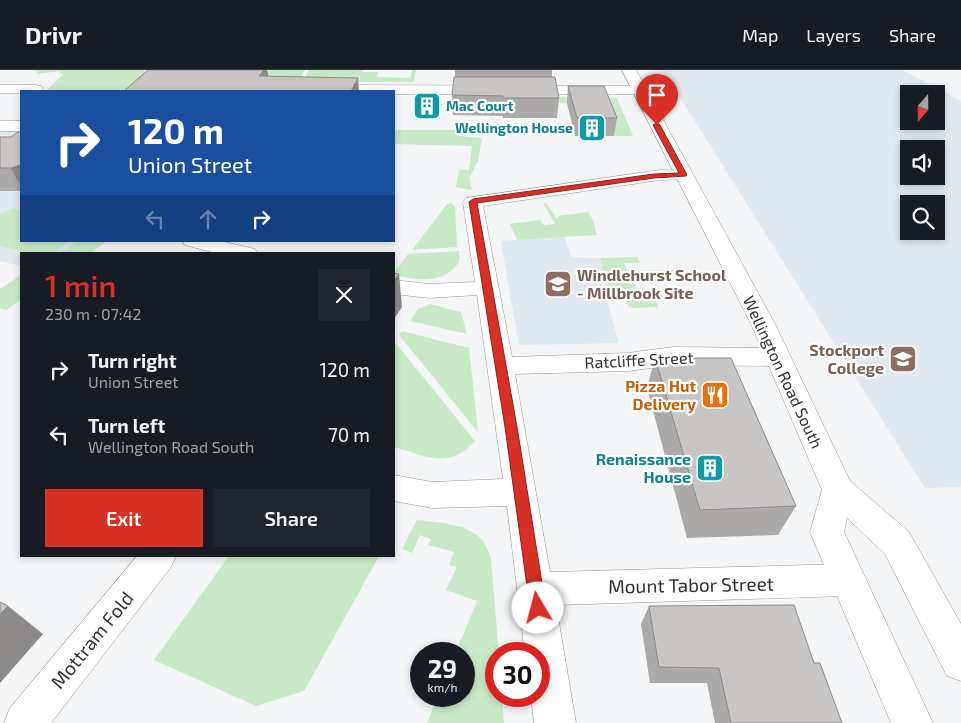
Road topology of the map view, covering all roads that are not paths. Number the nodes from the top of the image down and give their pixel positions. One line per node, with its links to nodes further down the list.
1 (629, 70): 7 (main road, Wellington Road South)
2 (430, 74): 6 (main road)
3 (0, 88): 4 (main road)
4 (36, 89)
5 (312, 90): 6 (main road)
6 (430, 90): 7 (main road)
7 (640, 90): 10 (main road, Wellington Road South)
8 (0, 126): 9 (main road)
9 (20, 126)
10 (684, 175): 14 (main road); 15 (main road, Wellington Road South)
11 (196, 242): 12 (main road)
12 (239, 252)
13 (395, 287): 14 (main road)
14 (487, 288): 16 (main road)
15 (777, 357): 16 (main road, Ratcliffe Street); 18 (main road, Wellington Road South)
16 (500, 366): 19 (main road)
17 (395, 488): 19 (main road)
18 (838, 490): 21 (main road); 23 (main road, Wellington Road South)
19 (520, 492): 22 (main road)
20 (158, 557): 24 (main road, Mottram Fold)
21 (847, 580): 22 (main road, Mount Tabor Street); 26 (main road)
22 (535, 589): 25 (main road)
23 (961, 662)
24 (26, 723)
25 (555, 723)
26 (912, 723)

